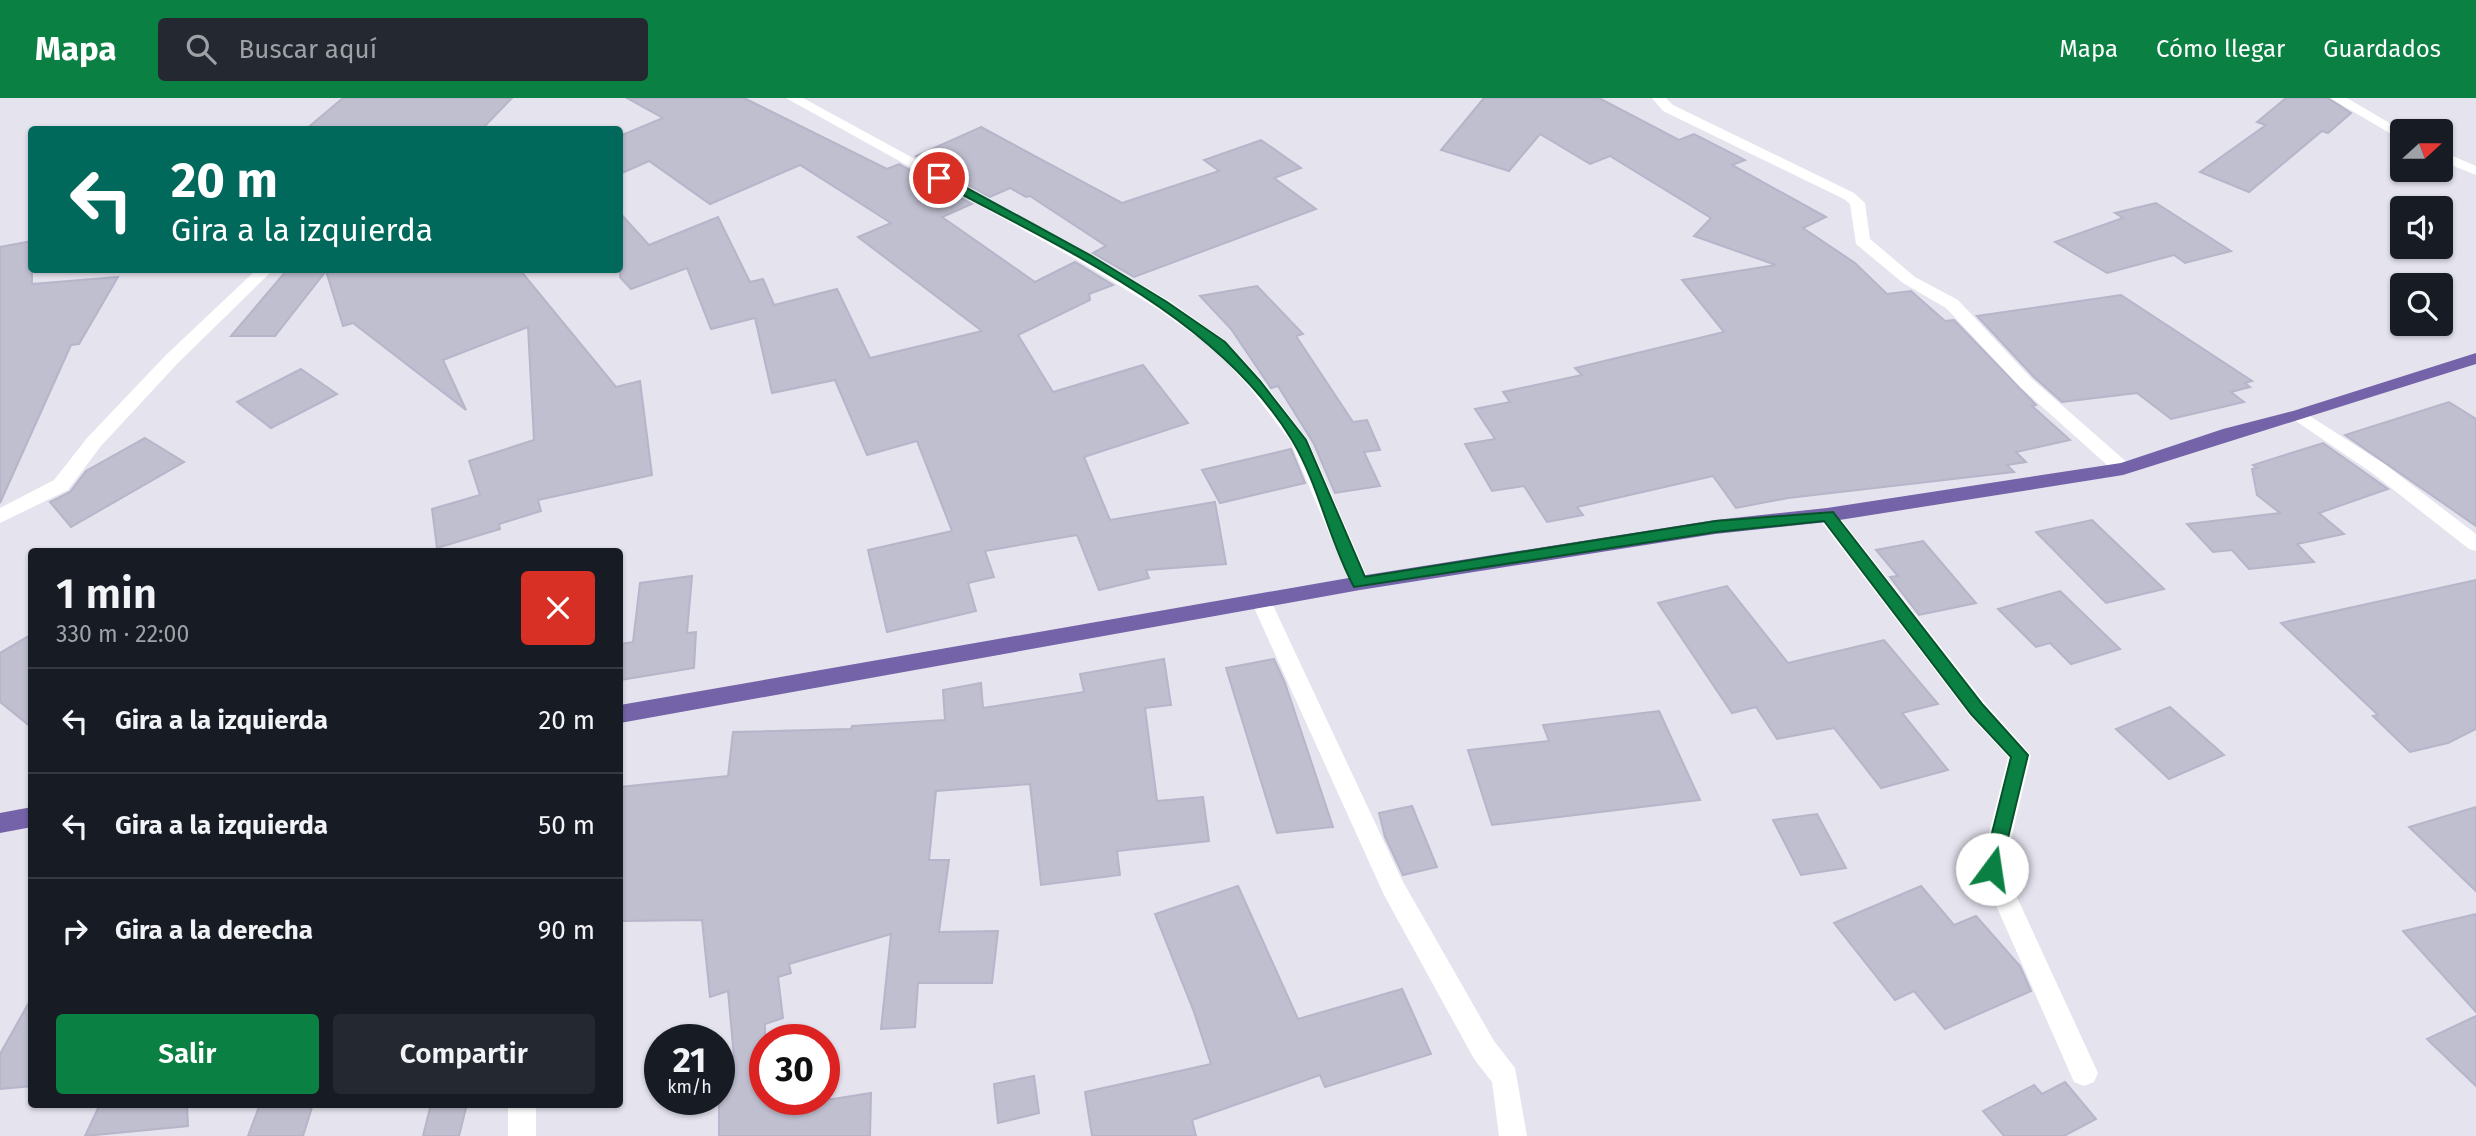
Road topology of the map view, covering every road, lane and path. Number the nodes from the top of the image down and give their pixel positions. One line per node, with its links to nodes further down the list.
1 (793, 98): 14 (street)
2 (1659, 98): 10 (street)
3 (2337, 98): 4 (street)
4 (2390, 129)
5 (2454, 161): 6 (street)
6 (2476, 171)
7 (262, 273): 12 (street)
8 (2476, 358): 9 (main road)
9 (2299, 415): 10 (main road); 13 (street)
10 (2123, 469): 11 (main road)
11 (1827, 515): 14 (main road); 19 (street)
12 (0, 516)
13 (2476, 544)
14 (1360, 583): 15 (main road)
15 (1261, 601): 16 (main road); 22 (street)
16 (623, 713)
17 (28, 818): 18 (main road)
18 (0, 823)
19 (2084, 1073)
20 (522, 1108): 21 (street)
21 (522, 1136)
22 (1513, 1136)

